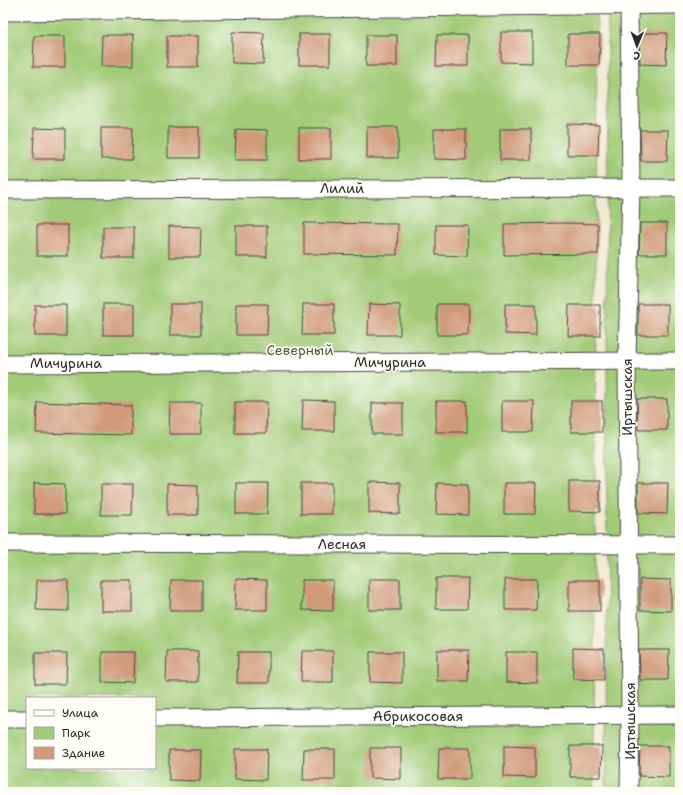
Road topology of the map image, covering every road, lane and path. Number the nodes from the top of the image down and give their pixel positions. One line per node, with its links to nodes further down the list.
1 (629, 4): 2 (street); 3 (street); 4 (street, Иртышская)
2 (680, 5)
3 (3, 12)
4 (631, 187): 5 (street, Лилий); 6 (street, Лилий); 7 (street, Иртышская)
5 (680, 188)
6 (3, 190)
7 (627, 361): 8 (street, Мичурина); 9 (street, Мичурина); 11 (street, Иртышская)
8 (680, 361)
9 (3, 364)
10 (3, 543): 11 (street, Лесная)
11 (628, 544): 12 (street, Лесная); 13 (street, Иртышская)
12 (680, 544)
13 (630, 714): 14 (street, Абрикосовая); 15 (street, Абрикосовая); 18 (street, Иртышская)
14 (680, 715)
15 (156, 718)
16 (3, 719): 17 (street)
17 (26, 719)
18 (629, 792)

